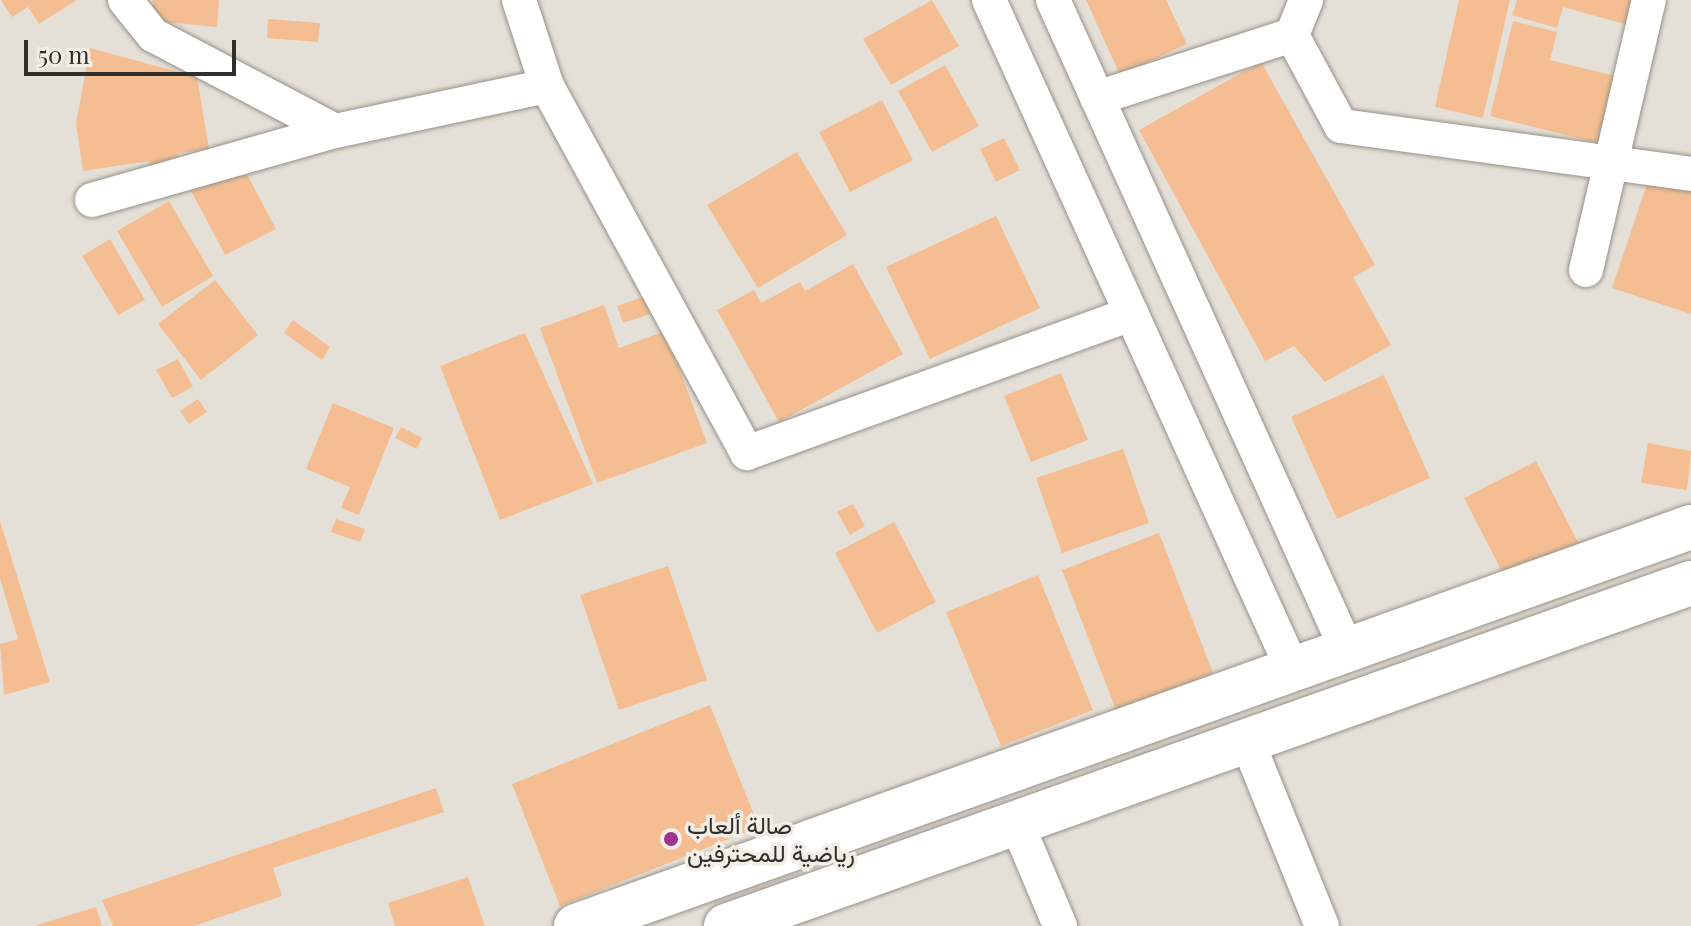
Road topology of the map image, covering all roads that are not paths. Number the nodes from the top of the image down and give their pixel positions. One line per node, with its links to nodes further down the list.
1 (125, 0): 10 (street)
2 (519, 0): 8 (street)
3 (989, 0): 15 (street)
4 (1053, 0): 9 (street)
5 (1306, 0): 7 (street)
6 (1649, 0): 11 (street)
7 (1292, 35): 9 (street); 11 (street)
8 (547, 86): 10 (street); 15 (street)
9 (1097, 98): 18 (street)
10 (335, 131): 13 (street)
11 (1612, 163): 12 (street); 14 (street)
12 (1691, 174)
13 (92, 200)
14 (1586, 270)
15 (1132, 314): 19 (street)
16 (1691, 527): 18 (main road)
17 (1691, 583): 20 (main road)
18 (1347, 650): 19 (main road)
19 (1293, 670): 22 (main road)
20 (1248, 743): 21 (main road); 25 (street)
21 (1017, 824): 23 (main road); 24 (street)
22 (576, 926)
23 (726, 926)
24 (1060, 926)
25 (1322, 926)

